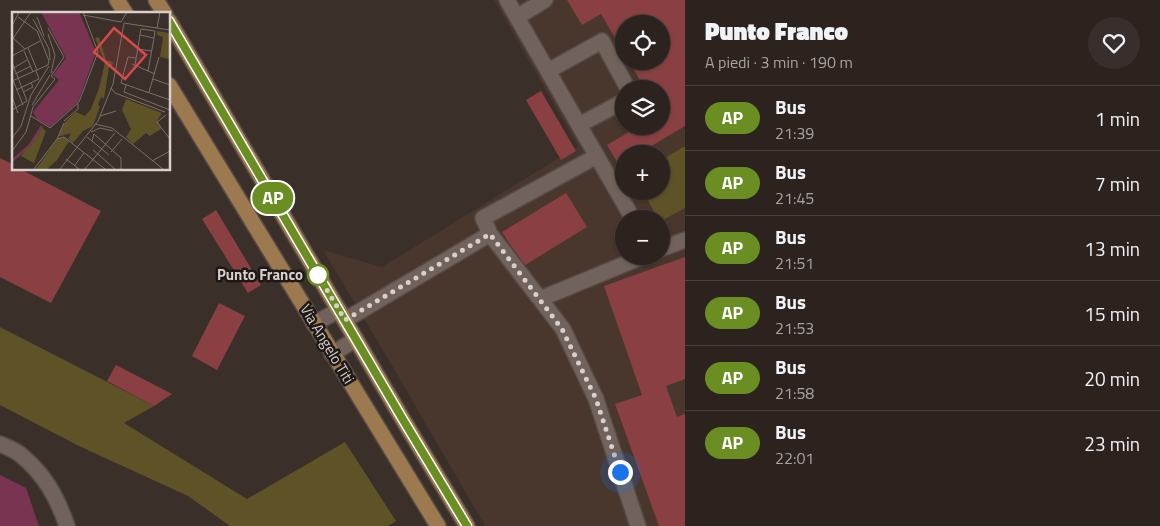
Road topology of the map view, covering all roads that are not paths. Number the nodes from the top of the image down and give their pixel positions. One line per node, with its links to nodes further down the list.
1 (117, 0): 5 (main road)
2 (156, 0): 6 (main road)
3 (508, 0): 7 (street)
4 (545, 0): 7 (street)
5 (125, 12)
6 (163, 12)
7 (517, 17): 9 (street)
8 (170, 23): 21 (main road, Via Angelo Titi)
9 (548, 71): 10 (street); 13 (street)
10 (623, 80)
11 (170, 86): 22 (main road, Via Angelo Titi)
12 (615, 106): 13 (street)
13 (579, 125): 14 (street)
14 (597, 156): 15 (street); 16 (street)
15 (628, 210)
16 (490, 234): 20 (street); 21 (street)
17 (685, 240): 18 (street)
18 (670, 246)
19 (622, 265): 20 (street)
20 (540, 299): 29 (street)
21 (342, 315): 22 (street); 23 (main road, Via Angelo Titi)
22 (314, 324): 24 (main road, Via Angelo Titi)
23 (356, 340): 24 (street); 28 (main road, Via Angelo Titi)
24 (332, 354): 27 (main road, Via Angelo Titi)
25 (0, 444): 26 (street)
26 (67, 526)
27 (438, 526)
28 (467, 526)
29 (638, 526)

